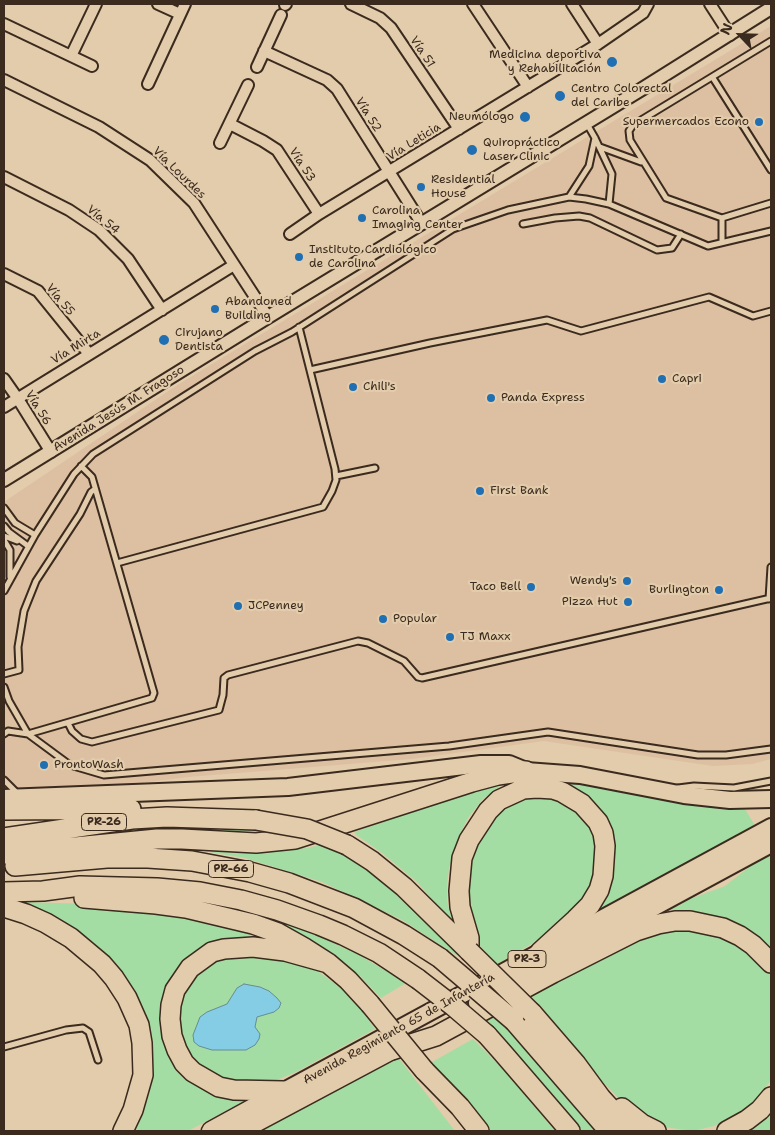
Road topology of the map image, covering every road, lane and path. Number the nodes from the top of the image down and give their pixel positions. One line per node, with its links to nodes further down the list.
1 (96, 4): 17 (street)
2 (158, 4): 10 (street)
3 (185, 4): 10 (street)
4 (351, 4): 27 (street, Vía 51)
5 (473, 4): 24 (street)
6 (572, 4): 15 (street)
7 (648, 4): 15 (street, Vía Leticia)
8 (710, 4): 13 (street)
9 (771, 8): 13 (street, Avenida Jesús M. Fragoso)
10 (180, 14): 22 (street)
11 (280, 15): 16 (street)
12 (4, 24): 17 (street)
13 (730, 35): 25 (street, Avenida Jesús M. Fragoso)
14 (771, 41): 20 (lane)
15 (598, 44): 24 (street, Vía Leticia)
16 (264, 51): 19 (street); 33 (street, Vía 52)
17 (70, 56): 18 (street)
18 (92, 66)
19 (257, 67)
20 (713, 78): 31 (lane); 32 (lane)
21 (4, 80): 46 (street, Vía Lourdes)
22 (148, 84)
23 (248, 85): 26 (street)
24 (528, 87): 27 (street, Vía Leticia)
25 (586, 123): 28 (lane); 40 (street, Avenida Jesús M. Fragoso)
26 (230, 124): 29 (street); 38 (street, Vía 53)
27 (459, 129): 33 (street, Vía Leticia)
28 (596, 138): 30 (lane); 35 (lane)
29 (220, 143)
30 (600, 148): 31 (lane); 37 (lane)
31 (643, 161): 39 (lane)
32 (771, 170)
33 (389, 172): 38 (street, Vía Leticia); 40 (street, Vía 52)
34 (4, 177): 48 (street, Vía 54)
35 (569, 198): 37 (lane); 51 (lane)
36 (771, 203): 39 (lane)
37 (609, 204): 44 (lane)
38 (319, 214): 43 (street, Vía Leticia)
39 (722, 218): 45 (lane)
40 (422, 224): 50 (street, Avenida Jesús M. Fragoso)
41 (523, 224): 44 (lane)
42 (771, 231): 45 (lane)
43 (290, 234)
44 (680, 234): 45 (lane)
45 (722, 242)
46 (234, 265): 48 (street, Vía Mirta); 50 (street, Vía Lourdes)
47 (4, 274): 52 (street, Vía 55)
48 (162, 310): 52 (street, Vía Mirta)
49 (771, 311): 53 (lane)
50 (268, 317): 57 (street, Avenida Jesús M. Fragoso)
51 (299, 327): 53 (lane); 58 (lane)
52 (89, 354): 55 (street, Vía Mirta)
53 (310, 370): 60 (lane)
54 (4, 379): 55 (street, Vía 56)
55 (18, 398): 56 (street, Vía Mirta); 57 (street, Vía 56)
56 (4, 407)
57 (51, 452): 61 (street, Avenida Jesús M. Fragoso)
58 (81, 466): 62 (lane); 65 (lane)
59 (375, 468): 60 (lane)
60 (336, 476): 68 (lane)
61 (4, 480)
62 (95, 489): 68 (lane); 73 (lane)
63 (4, 508): 65 (lane)
64 (4, 527): 66 (lane); 67 (lane)
65 (34, 535): 67 (lane)
66 (5, 538): 67 (lane); 70 (lane)
67 (28, 546): 70 (lane)
68 (117, 564): 76 (lane)
69 (771, 567): 72 (lane)
70 (10, 580): 71 (lane)
71 (4, 591)
72 (770, 599): 76 (lane)
73 (4, 674)
74 (4, 687): 75 (lane)
75 (6, 701): 78 (lane)
76 (68, 723): 78 (lane)
77 (4, 734): 78 (lane)
78 (28, 734): 79 (lane)
79 (771, 749)
80 (526, 771): 83 (main road); 85 (main road); 92 (highway)
81 (4, 780): 85 (lane)
82 (771, 781): 83 (lane)
83 (660, 790): 86 (main road)
84 (4, 798): 85 (main road)
85 (22, 798)
86 (771, 799)
87 (4, 810): 88 (highway)
88 (206, 818): 90 (highway, PR-26); 97 (highway, PR-26, bridge)
89 (771, 827): 98 (main road, Avenida Regimiento 65 de Infantería / PR-3)
90 (4, 838)
91 (771, 844): 102 (main road, Avenida Regimiento 65 de Infantería / PR-3)
92 (4, 854)
93 (4, 867): 114 (highway, PR-66, bridge)
94 (43, 891): 95 (highway); 99 (highway); 113 (highway, PR-66, bridge)
95 (4, 892)
96 (4, 907): 108 (highway)
97 (469, 950): 98 (highway); 104 (highway, PR-26, bridge)
98 (540, 952): 106 (main road, Avenida Regimiento 65 de Infantería / PR-3)
99 (328, 963): 105 (highway, bridge); 106 (highway)
100 (771, 963): 102 (highway)
101 (4, 1048): 103 (lane)
102 (392, 1050): 110 (highway, Avenida Regimiento 65 de Infantería / PR-3)
103 (98, 1060)
104 (576, 1064): 115 (highway); 116 (highway)
105 (424, 1070): 111 (highway); 112 (highway)
106 (284, 1091): 109 (highway, Avenida Regimiento 65 de Infantería / PR-3)
107 (771, 1097): 117 (highway)
108 (122, 1131)
109 (211, 1131)
110 (240, 1131)
111 (463, 1131)
112 (478, 1131)
113 (570, 1131)
114 (609, 1131)
115 (631, 1131)
116 (656, 1131)
117 (727, 1131)

